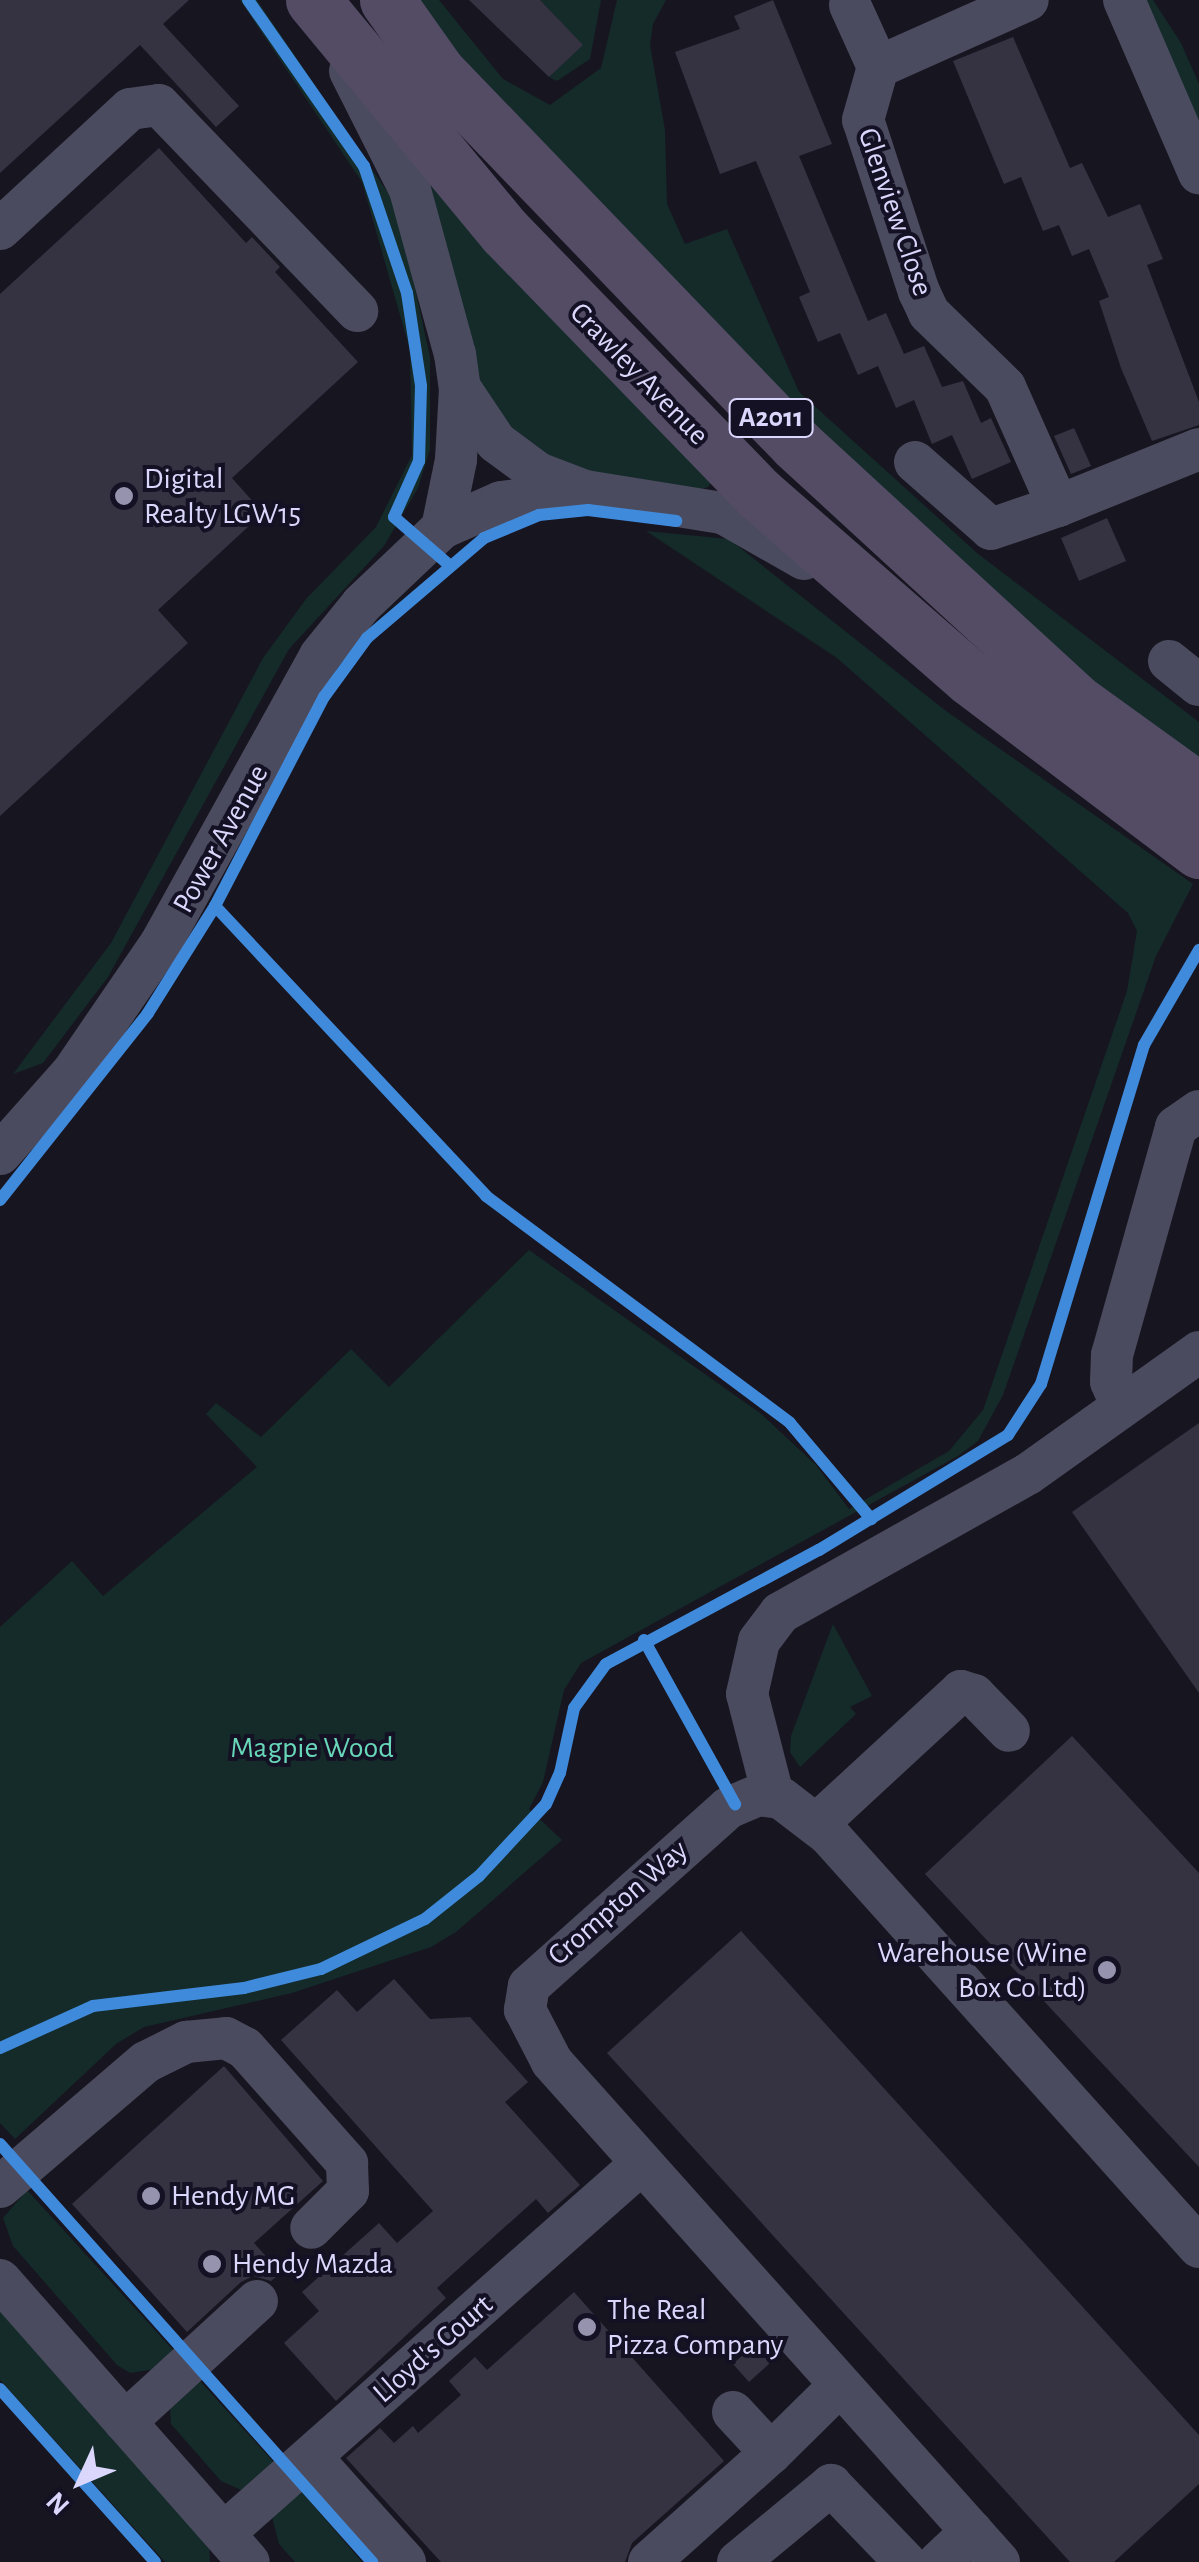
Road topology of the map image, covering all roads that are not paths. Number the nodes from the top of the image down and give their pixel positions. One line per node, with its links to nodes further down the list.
1 (304, 0): 11 (street)
2 (313, 0): 17 (main road, Crawley Avenue / A2011)
3 (387, 0): 18 (main road, A2011)
4 (1028, 0): 7 (street)
5 (1124, 0): 8 (street)
6 (850, 6): 7 (street)
7 (878, 67): 15 (street, Glenview Close)
8 (1199, 173)
9 (0, 230): 10 (street)
10 (357, 311)
11 (460, 388): 14 (street); 16 (street)
12 (1199, 449): 15 (street)
13 (916, 462): 15 (street)
14 (585, 491): 16 (street); 17 (street)
15 (1058, 506)
16 (442, 528): 21 (street, Power Avenue)
17 (970, 678): 19 (main road, Crawley Avenue / A2011)
18 (1199, 790)
19 (1199, 851)
20 (1199, 1111): 23 (street)
21 (1, 1152)
22 (1199, 1352): 23 (street)
23 (1122, 1405): 25 (street)
24 (1009, 1731): 26 (street)
25 (773, 1796): 26 (street); 27 (street, Crompton Way)
26 (817, 1824): 30 (street)
27 (642, 2163): 33 (street, Crompton Way); 37 (street, Lloyd's Court)
28 (0, 2188): 29 (street)
29 (311, 2228)
30 (1199, 2246)
31 (0, 2280): 35 (street)
32 (257, 2301): 35 (street)
33 (840, 2385): 36 (street); 38 (street, Crompton Way)
34 (733, 2412): 36 (street)
35 (126, 2422): 39 (street)
36 (772, 2453): 41 (street)
37 (311, 2457): 39 (street, Lloyd's Court); 40 (street)
38 (985, 2547): 44 (street)
39 (237, 2548)
40 (405, 2562)
41 (649, 2562)
42 (738, 2562): 43 (street)
43 (905, 2562)
44 (939, 2562)

